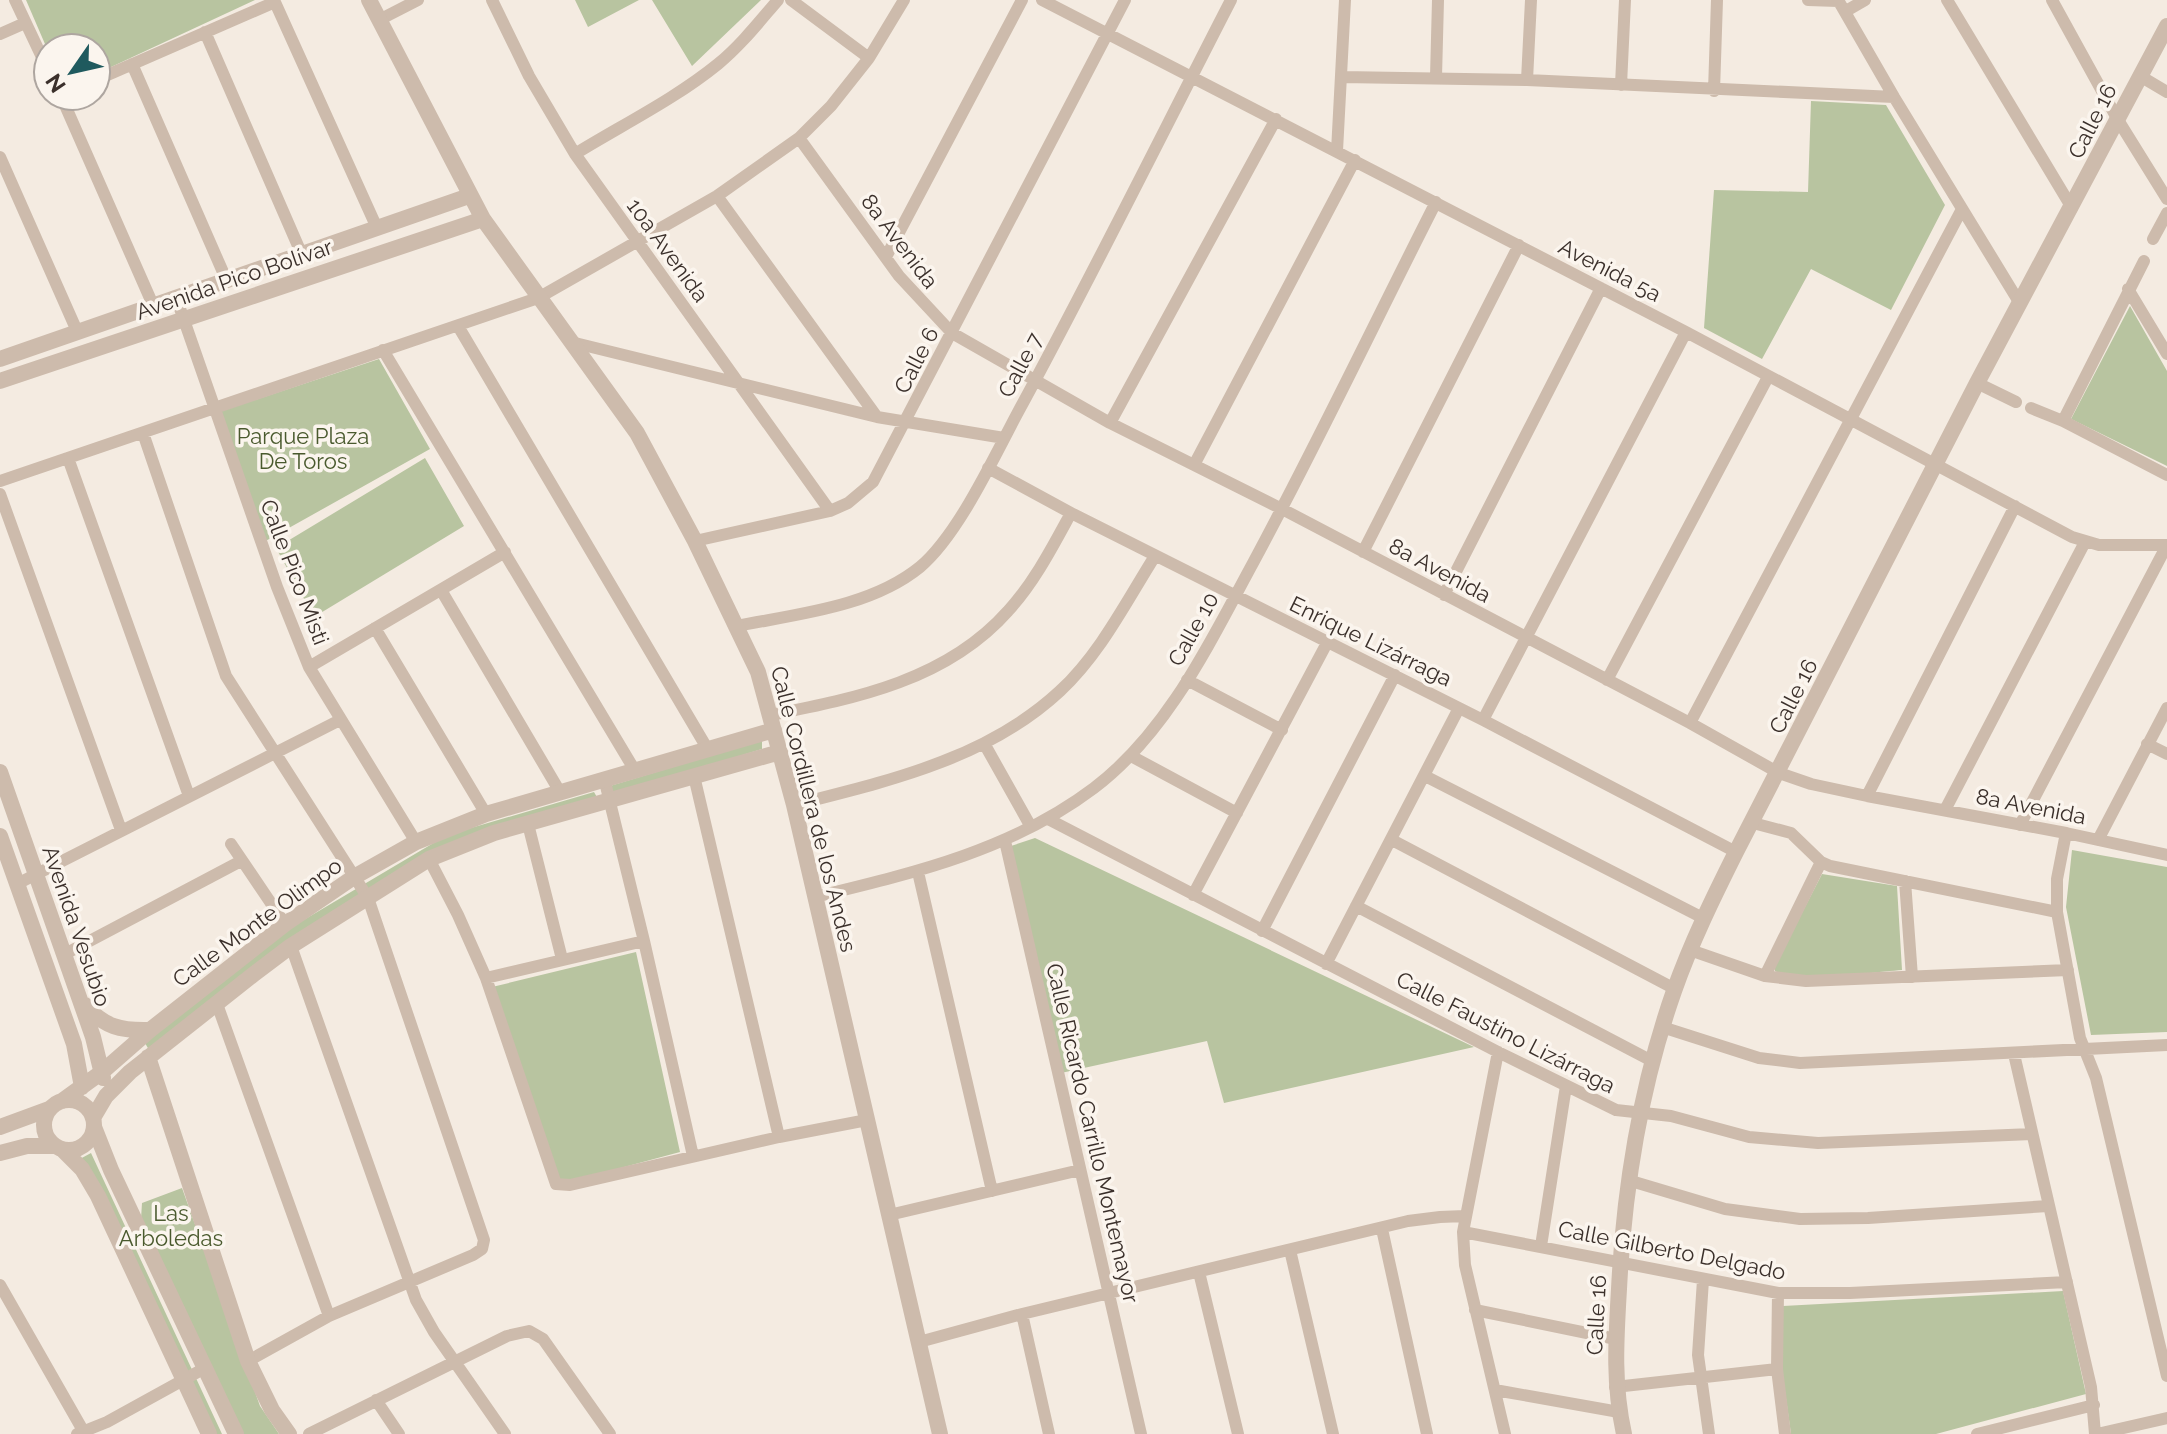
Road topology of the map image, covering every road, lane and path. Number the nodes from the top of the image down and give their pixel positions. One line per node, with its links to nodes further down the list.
1 (15, 0): 24 (street)
2 (369, 0): 23 (street, Calle Cordillera de los Andes)
3 (418, 0): 23 (street)
4 (492, 0): 47 (street, 10a Avenida)
5 (778, 0): 47 (street)
6 (791, 0): 30 (street)
7 (904, 0): 30 (street)
8 (1022, 0): 63 (street)
9 (1042, 0): 27 (street, Avenida 5a)
10 (1125, 0): 27 (street, Calle 6)
11 (1231, 0): 34 (street, Calle 7)
12 (1345, 0): 35 (street)
13 (1438, 0): 36 (street)
14 (1531, 0): 37 (street)
15 (1625, 0): 38 (street)
16 (1717, 0): 39 (street)
17 (1808, 0): 22 (street)
18 (1865, 0): 22 (street)
19 (1947, 0): 54 (street)
20 (2052, 0): 44 (street)
21 (274, 1): 26 (street); 58 (street)
22 (1841, 4): 41 (street)
23 (379, 20): 50 (street, Calle Cordillera de los Andes)
24 (25, 23): 28 (street); 29 (street)
25 (2167, 26): 33 (street, Calle 16)
26 (205, 32): 31 (street); 62 (street)
27 (1108, 32): 34 (street, Avenida 5a); 76 (street, Calle 6)
28 (0, 34)
29 (32, 37)
30 (869, 58): 45 (street)
31 (132, 64): 32 (street); 65 (street)
32 (112, 73)
33 (2140, 76): 40 (street); 44 (street, Calle 16)
34 (1191, 77): 43 (street, Avenida 5a); 83 (street, Calle 7)
35 (1342, 77): 36 (street); 46 (street)
36 (1436, 77): 37 (street)
37 (1527, 80): 38 (street)
38 (1621, 85): 39 (street)
39 (1714, 91): 41 (street)
40 (2167, 92)
41 (1894, 97): 55 (street)
42 (68, 112): 71 (street)
43 (1276, 119): 46 (street, Avenida 5a); 93 (street)
44 (2118, 120): 52 (street); 54 (street, Calle 16)
45 (799, 138): 51 (street); 63 (street, 8a Avenida)
46 (1337, 151): 49 (street, Avenida 5a)
47 (575, 154): 60 (street, 10a Avenida)
48 (0, 157): 74 (street)
49 (1355, 160): 53 (street, Avenida 5a); 98 (street)
50 (469, 196): 57 (street, Calle Cordillera de los Andes); 58 (street, Avenida Pico Bolívar)
51 (717, 196): 60 (street); 89 (street)
52 (2167, 199)
53 (1436, 202): 61 (street, Avenida 5a); 104 (street, Calle 10)
54 (2072, 208): 70 (street, Calle 16)
55 (1962, 209): 70 (street); 90 (street)
56 (2167, 213): 59 (street)
57 (483, 219): 69 (street, Calle Cordillera de los Andes); 72 (street, Avenida Pico Bolívar)
58 (377, 228): 62 (street, Avenida Pico Bolívar)
59 (2153, 239)
60 (638, 242): 69 (street); 84 (street, 10a Avenida)
61 (1519, 245): 66 (street, Avenida 5a); 111 (street)
62 (302, 255): 65 (street, Avenida Pico Bolívar)
63 (886, 257): 76 (street, 8a Avenida)
64 (2144, 261): 67 (street)
65 (226, 279): 68 (street, Avenida Pico Bolívar)
66 (1601, 288): 75 (street, Avenida 5a); 114 (street)
67 (2128, 289): 80 (street); 91 (street)
68 (176, 297): 71 (street, Avenida Pico Bolívar); 72 (street, Calle Pico Misti)
69 (538, 298): 73 (street); 77 (street, Calle Cordillera de los Andes)
70 (2019, 302): 85 (street, Calle 16)
71 (153, 305): 74 (street, Avenida Pico Bolívar)
72 (183, 319): 82 (street, Avenida Pico Bolívar); 87 (street, Calle Pico Misti)
73 (458, 326): 78 (street); 133 (street)
74 (77, 331): 79 (street, Avenida Pico Bolívar)
75 (1686, 332): 81 (street, Avenida 5a); 118 (street)
76 (952, 333): 83 (street, 8a Avenida); 92 (street, Calle 6)
77 (571, 342): 84 (street); 107 (street, Calle Cordillera de los Andes)
78 (383, 350): 87 (street); 110 (street)
79 (2, 353)
80 (2167, 354)
81 (1768, 377): 90 (street, Avenida 5a); 123 (street)
82 (0, 381)
83 (1034, 382): 93 (street, 8a Avenida); 95 (street, Calle 7)
84 (740, 383): 89 (street); 105 (street, 10a Avenida)
85 (1977, 383): 86 (street); 97 (street, Calle 16)
86 (2016, 402)
87 (214, 407): 94 (street); 120 (street, Calle Pico Misti)
88 (2031, 408): 91 (street)
89 (877, 417): 92 (street)
90 (1850, 420): 97 (street, Avenida 5a); 129 (street)
91 (2063, 421): 100 (street)
92 (906, 423): 95 (street); 105 (street, Calle 6)
93 (1110, 423): 98 (street, 8a Avenida)
94 (143, 433): 96 (street); 135 (street)
95 (1004, 438): 99 (street, Calle 7)
96 (68, 458): 101 (street); 145 (street)
97 (1935, 464): 103 (street, Avenida 5a); 140 (street, Calle 16)
98 (1194, 465): 104 (street, 8a Avenida)
99 (988, 468): 106 (street, Enrique Lizárraga); 116 (street, Calle 7)
100 (2167, 475)
101 (0, 481)
102 (0, 494): 157 (street)
103 (2015, 506): 108 (street, Avenida 5a); 146 (street)
104 (1282, 509): 111 (street, 8a Avenida); 115 (street, Calle 10)
105 (830, 511): 107 (street, Calle 6)
106 (1071, 513): 112 (street, Enrique Lizárraga); 128 (street)
107 (695, 541): 116 (street, Calle Cordillera de los Andes)
108 (2085, 542): 109 (street, Avenida 5a); 149 (street)
109 (2167, 545): 155 (street)
110 (505, 552): 113 (street); 138 (street)
111 (1363, 552): 114 (street, 8a Avenida)
112 (1155, 556): 115 (street, Enrique Lizárraga); 132 (street)
113 (441, 590): 117 (street); 144 (street)
114 (1444, 595): 118 (street, 8a Avenida)
115 (1234, 597): 119 (street, Enrique Lizárraga); 122 (street, Calle 10)
116 (737, 626): 128 (street, Calle Cordillera de los Andes)
117 (375, 628): 120 (street); 151 (street)
118 (1528, 638): 123 (street, 8a Avenida); 127 (street)
119 (1328, 641): 121 (street, Enrique Lizárraga); 130 (street)
120 (309, 667): 126 (street, Calle Pico Misti)
121 (1395, 675): 124 (street, Enrique Lizárraga); 182 (street)
122 (1187, 680): 130 (street); 137 (street, Calle 10)
123 (1607, 680): 129 (street, 8a Avenida)
124 (1459, 708): 127 (street, Enrique Lizárraga); 142 (street)
125 (2167, 708): 131 (street)
126 (340, 720): 135 (street); 163 (street, Calle Pico Misti)
127 (1483, 720): 165 (street, Enrique Lizárraga)
128 (773, 722): 133 (street, Calle Monte Olimpo); 134 (street, Calle Cordillera de los Andes)
129 (1690, 723): 140 (street, 8a Avenida)
130 (1282, 730): 150 (street)
131 (2147, 744): 136 (street); 161 (street)
132 (985, 745): 148 (street); 156 (street)
133 (707, 748): 138 (street, Calle Monte Olimpo)
134 (780, 752): 141 (street, Calle Monte Olimpo); 148 (street, Calle Cordillera de los Andes)
135 (274, 753): 145 (street); 172 (street)
136 (2167, 754)
137 (1131, 756): 150 (street); 152 (street, Calle 10)
138 (634, 769): 143 (street, Calle Monte Olimpo)
139 (0, 772): 171 (street, Avenida Vesubio)
140 (1779, 773): 146 (street, 8a Avenida); 153 (street, Calle 16)
141 (694, 776): 147 (street, Calle Monte Olimpo); 214 (street)
142 (1425, 776): 160 (street); 180 (street)
143 (604, 778): 144 (street, Calle Monte Olimpo); 147 (street)
144 (560, 792): 151 (street, Calle Monte Olimpo)
145 (189, 796): 157 (street)
146 (1867, 796): 149 (street, 8a Avenida)
147 (609, 799): 154 (street, Calle Monte Olimpo); 183 (street)
148 (794, 805): 176 (street, Calle Cordillera de los Andes)
149 (1945, 810): 155 (street, 8a Avenida)
150 (1237, 813): 175 (street)
151 (486, 814): 163 (street, Calle Monte Olimpo)
152 (1048, 819): 156 (street, Calle 10); 175 (street, Calle Faustino Lizárraga)
153 (1753, 823): 165 (street, Calle 16); 169 (street)
154 (528, 824): 167 (street, Calle Monte Olimpo); 187 (street)
155 (2020, 825): 158 (street, 8a Avenida)
156 (1031, 827): 162 (street, Calle 10)
157 (121, 830): 171 (street)
158 (2066, 833): 161 (street, 8a Avenida); 179 (street)
159 (0, 836): 174 (street, Avenida Vesubio)
160 (1392, 840): 178 (street); 193 (street)
161 (2098, 840): 166 (street, 8a Avenida)
162 (1005, 841): 170 (street, Calle 10); 218 (street, Calle Ricardo Carrillo Montemayor)
163 (416, 842): 172 (street, Calle Monte Olimpo)
164 (231, 844): 168 (street)
165 (1736, 852): 180 (street, Calle 16)
166 (2167, 855)
167 (429, 859): 177 (street, Calle Monte Olimpo); 192 (street)
168 (241, 861): 181 (street); 186 (street)
169 (1821, 862): 173 (street); 190 (street)
170 (918, 872): 176 (street, Calle 10); 220 (street)
171 (36, 874): 174 (street); 186 (street, Avenida Vesubio)
172 (354, 877): 177 (street); 181 (street, Calle Monte Olimpo)
173 (1905, 881): 179 (street); 191 (street)
174 (17, 884): 206 (street, Avenida Vesubio)
175 (1193, 895): 182 (street, Calle Faustino Lizárraga)
176 (815, 897): 210 (street, Calle Cordillera de los Andes)
177 (368, 898): 184 (street, Calle Monte Olimpo); 231 (street)
178 (1356, 906): 188 (street); 203 (street)
179 (2057, 912): 189 (street)
180 (1703, 918): 185 (street, Calle 16)
181 (285, 924): 197 (street, Calle Monte Olimpo)
182 (1262, 931): 188 (street, Calle Faustino Lizárraga)
183 (644, 941): 187 (street); 217 (street)
184 (291, 946): 195 (street, Calle Monte Olimpo); 231 (street)
185 (1690, 950): 190 (street); 193 (street, Calle 16)
186 (65, 954): 194 (street, Avenida Vesubio)
187 (562, 959): 192 (street)
188 (1326, 964): 200 (street, Calle Faustino Lizárraga)
189 (2068, 970): 191 (street); 199 (street)
190 (1765, 976): 191 (street)
191 (1912, 977)
192 (486, 978): 217 (street)
193 (1675, 989): 196 (street, Calle 16)
194 (80, 999): 197 (street); 204 (street, Avenida Vesubio)
195 (217, 1004): 202 (street, Calle Monte Olimpo); 238 (street)
196 (1662, 1027): 201 (street); 203 (street, Calle 16)
197 (150, 1030): 204 (street, Calle Monte Olimpo)
198 (2167, 1045): 199 (street)
199 (2084, 1049): 201 (street); 245 (street)
200 (1498, 1052): 205 (street, Calle Faustino Lizárraga); 223 (street)
201 (2014, 1054): 213 (street)
202 (148, 1057): 207 (street, Calle Monte Olimpo); 241 (street)
203 (1652, 1061): 209 (street, Calle 16)
204 (102, 1072): 206 (street, Calle Monte Olimpo); 207 (street, Avenida Vesubio)
205 (1566, 1086): 209 (street, Calle Faustino Lizárraga); 226 (street)
206 (82, 1087): 208 (street, Calle Monte Olimpo)
207 (106, 1096): 211 (street, Calle Monte Olimpo)
208 (56, 1105): 211 (street); 212 (street, Calle Monte Olimpo); 215 (street)
209 (1642, 1113): 213 (street, Calle Faustino Lizárraga); 219 (street, Calle 16)
210 (867, 1120): 214 (street); 222 (street, Calle Cordillera de los Andes)
211 (94, 1122): 215 (street); 243 (street)
212 (0, 1126)
213 (2032, 1134): 221 (street)
214 (779, 1137): 217 (street)
215 (59, 1148): 216 (street); 247 (street)
216 (0, 1153)
217 (693, 1156)
218 (1080, 1170): 220 (street); 234 (street, Calle Ricardo Carrillo Montemayor)
219 (1631, 1181): 221 (street); 228 (street, Calle 16)
220 (992, 1191): 222 (street)
221 (2048, 1206): 232 (street)
222 (889, 1215): 240 (street, Calle Cordillera de los Andes)
223 (1465, 1216): 224 (street); 225 (street)
224 (1382, 1229): 227 (street); 268 (street)
225 (1463, 1232): 226 (street, Calle Gilberto Delgado); 236 (street)
226 (1541, 1246): 228 (street, Calle Gilberto Delgado)
227 (1290, 1250): 229 (street); 267 (street)
228 (1621, 1262): 230 (street, Calle Gilberto Delgado); 239 (street, Calle 16)
229 (1199, 1272): 234 (street); 266 (street)
230 (1703, 1280): 235 (street, Calle Gilberto Delgado); 246 (street)
231 (408, 1282): 238 (street); 242 (street)
232 (2067, 1282): 235 (street, Calle Gilberto Delgado); 251 (street)
233 (0, 1285): 255 (street)
234 (1109, 1293): 237 (street); 265 (street, Calle Ricardo Carrillo Montemayor)
235 (1778, 1293): 244 (street)
236 (1475, 1310): 239 (street); 249 (street)
237 (1022, 1314): 240 (street); 264 (street)
238 (329, 1316): 241 (street)
239 (1616, 1339): 248 (street, Calle 16)
240 (919, 1342): 263 (street, Calle Cordillera de los Andes)
241 (248, 1361): 258 (street)
242 (455, 1362): 250 (street); 261 (street); 262 (street)
243 (205, 1368): 247 (street); 257 (street)
244 (1777, 1369): 246 (street); 272 (street)
245 (2167, 1376)
246 (1700, 1378): 248 (street); 271 (street)
247 (183, 1380): 255 (street); 256 (street)
248 (1615, 1387): 252 (street, Calle 16)
249 (1495, 1390): 252 (street); 269 (street)
250 (376, 1400): 259 (street); 260 (street)
251 (2094, 1405): 254 (street); 274 (street)
252 (1619, 1412): 270 (street, Calle 16)
253 (2167, 1418): 274 (street)
254 (2015, 1430): 273 (street)
255 (82, 1433)
256 (209, 1434)
257 (236, 1434)
258 (289, 1434)
259 (309, 1434)
260 (399, 1434)
261 (505, 1434)
262 (610, 1434)
263 (940, 1434)
264 (1049, 1434)
265 (1141, 1434)
266 (1238, 1434)
267 (1333, 1434)
268 (1427, 1434)
269 (1505, 1434)
270 (1624, 1434)
271 (1709, 1434)
272 (1785, 1434)
273 (1977, 1434)
274 (2096, 1434)

